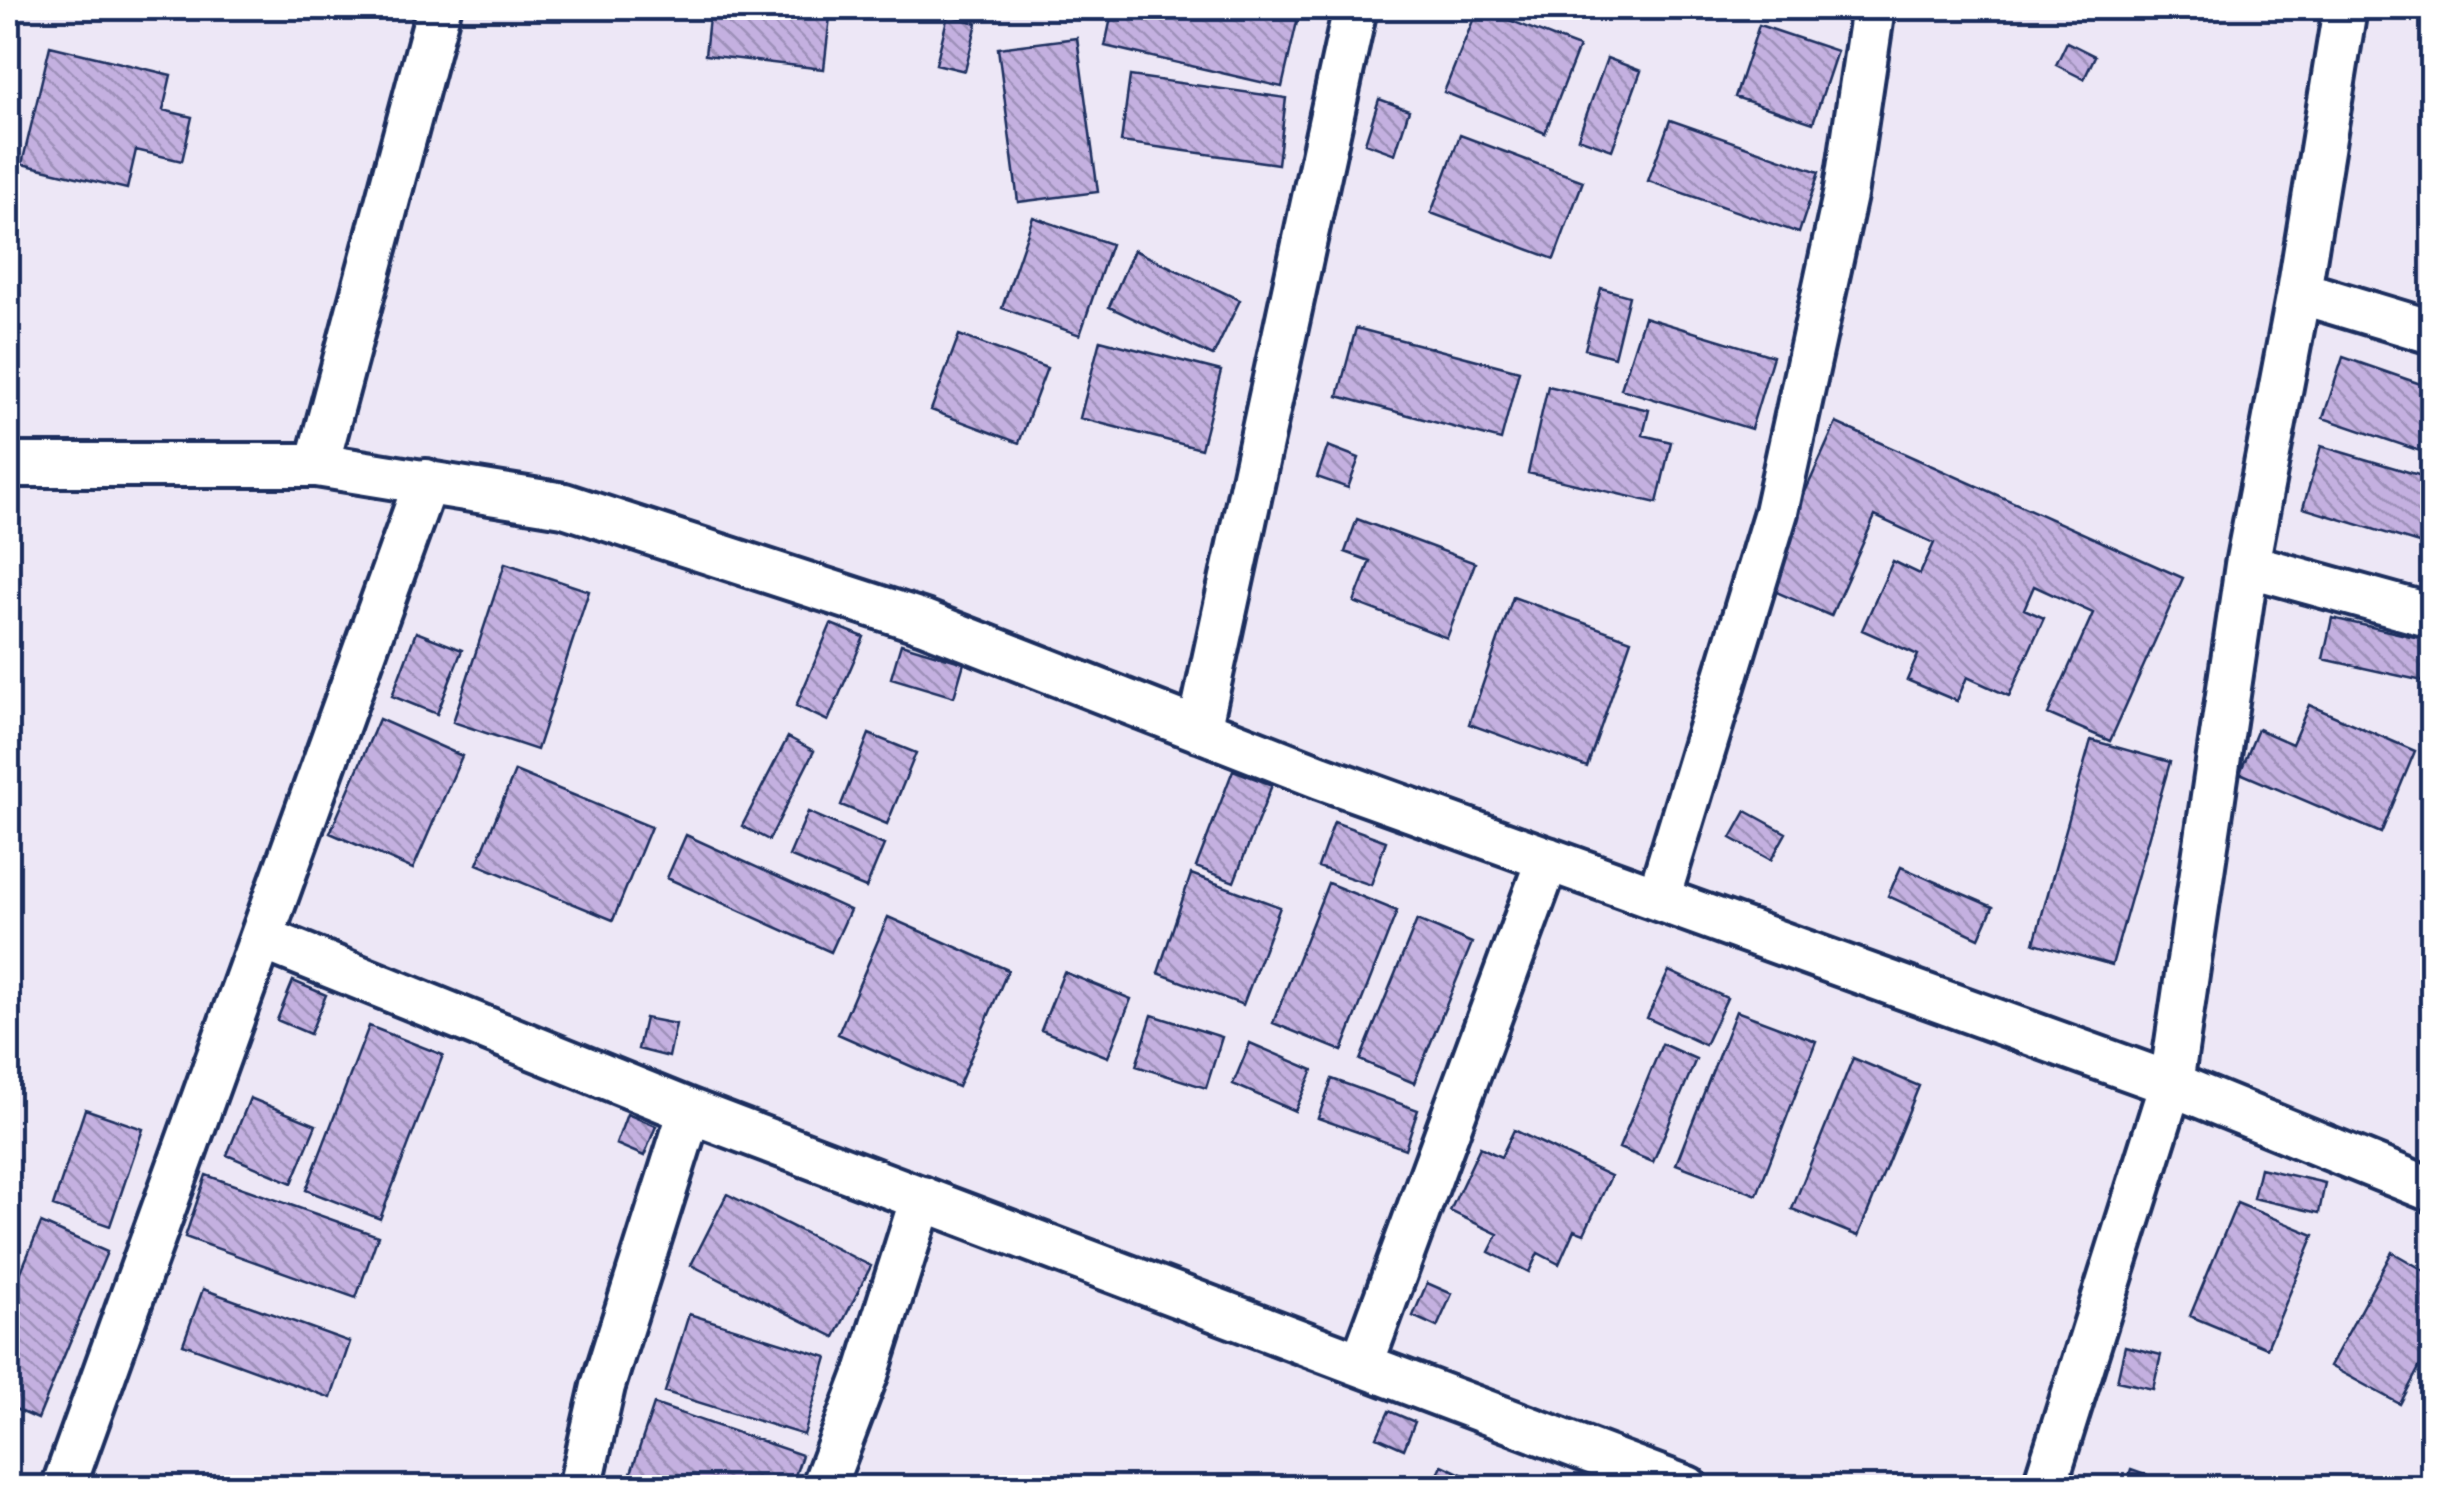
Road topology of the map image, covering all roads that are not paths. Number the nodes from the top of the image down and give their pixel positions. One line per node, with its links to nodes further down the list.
1 (439, 8): 8 (street)
2 (1355, 8): 12 (street)
3 (1874, 8): 14 (street)
4 (2345, 8): 5 (street)
5 (2298, 292): 6 (street); 10 (street)
6 (2432, 332)
7 (8, 465): 8 (street)
8 (316, 465): 9 (street)
9 (426, 480): 12 (street); 15 (street)
10 (2247, 566): 11 (street); 16 (street)
11 (2432, 616)
12 (1200, 730): 13 (street)
13 (1548, 860): 14 (street); 20 (street)
14 (1658, 899): 16 (street)
15 (262, 938): 17 (street); 21 (street)
16 (2172, 1084): 18 (street); 25 (street)
17 (690, 1110): 19 (street); 22 (street)
18 (2432, 1190)
19 (922, 1198): 20 (street); 23 (street)
20 (1362, 1363): 24 (street)
21 (63, 1488)
22 (580, 1488)
23 (823, 1488)
24 (1688, 1488)
25 (2044, 1488)

